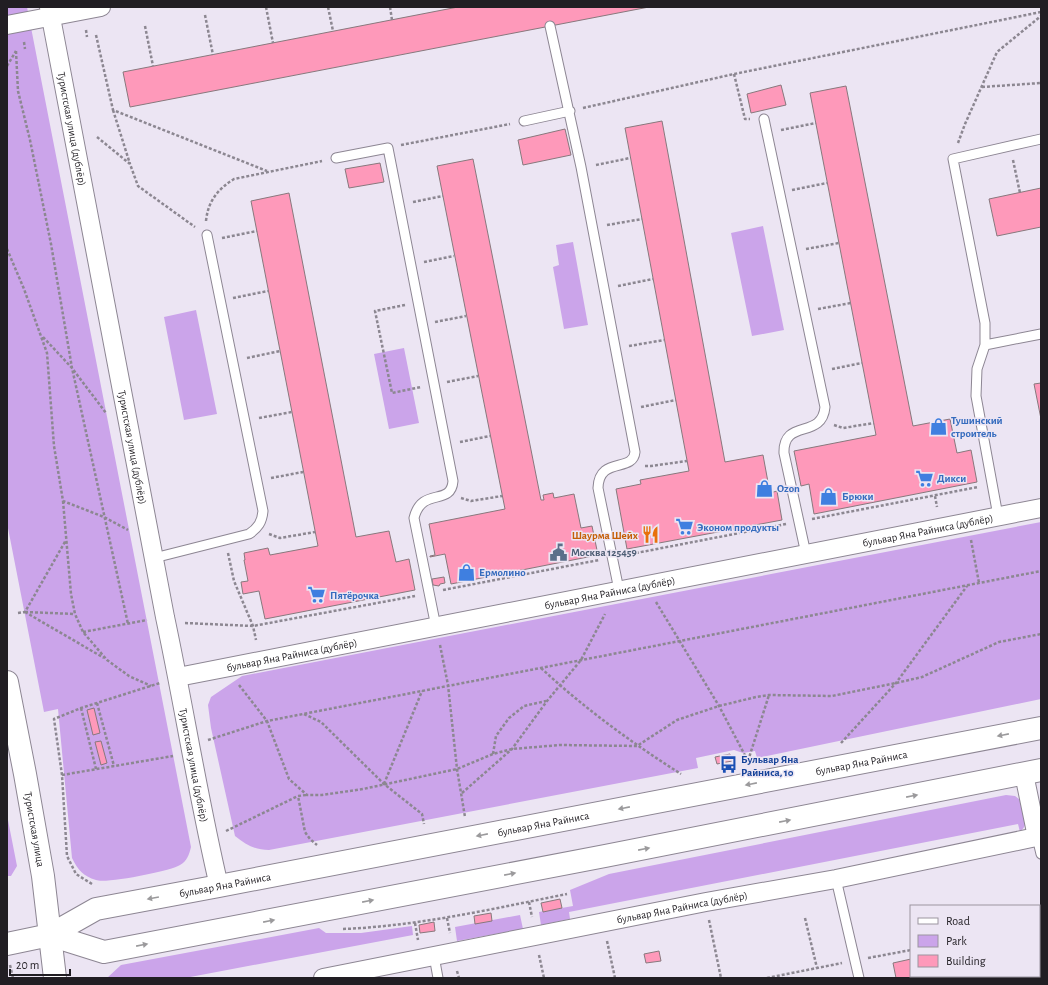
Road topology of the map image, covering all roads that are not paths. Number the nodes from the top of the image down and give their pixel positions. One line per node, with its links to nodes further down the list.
1 (101, 7): 2 (street)
2 (50, 12): 3 (street); 16 (street, Туристская улица (дублёр))
3 (7, 25)
4 (550, 26): 5 (lane)
5 (570, 111): 7 (lane); 17 (lane)
6 (764, 119): 15 (lane)
7 (524, 121)
8 (1041, 139): 12 (lane)
9 (336, 158): 18 (lane)
10 (208, 238): 16 (lane)
11 (1041, 334): 12 (lane)
12 (985, 345): 14 (lane)
13 (1041, 508): 14 (street, бульвар Яна Райниса (дублёр))
14 (998, 516): 15 (street, бульвар Яна Райниса (дублёр))
15 (806, 554): 17 (street, бульвар Яна Райниса (дублёр))
16 (154, 558): 19 (street, Туристская улица (дублёр))
17 (619, 590): 18 (street, бульвар Яна Райниса (дублёр))
18 (437, 633): 19 (street, бульвар Яна Райниса (дублёр))
19 (178, 677): 26 (street, Туристская улица (дублёр))
20 (7, 682): 27 (main road, Туристская улица)
21 (1041, 728): 26 (main road, бульвар Яна Райниса, one-way to 26)
22 (1032, 772): 23 (street); 27 (main road, бульвар Яна Райниса, one-way to 22)
23 (1039, 836): 24 (lane); 25 (street, бульвар Яна Райниса (дублёр))
24 (1041, 854)
25 (836, 879): 29 (street, бульвар Яна Райниса (дублёр)); 33 (lane)
26 (219, 886): 27 (main road, бульвар Яна Райниса, one-way to 27)
27 (50, 935): 28 (main road, бульвар Яна Райниса); 30 (main road, Туристская улица)
28 (7, 944)
29 (434, 956): 31 (street, бульвар Яна Райниса (дублёр)); 32 (lane)
30 (55, 978)
31 (323, 978)
32 (438, 978)
33 (859, 978)

